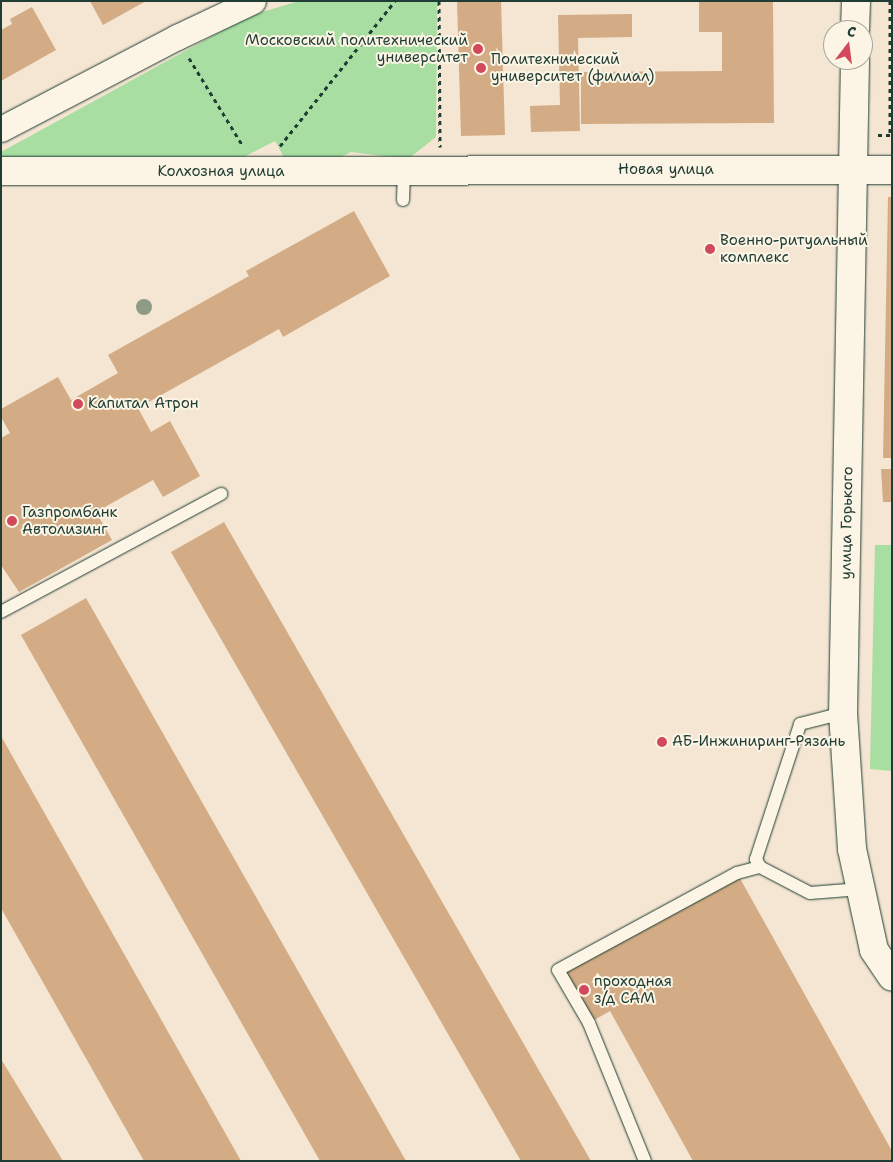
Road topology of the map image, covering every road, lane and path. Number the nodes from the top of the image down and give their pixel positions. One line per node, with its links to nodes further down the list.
1 (253, 1): 7 (street)
2 (396, 1): 13 (path)
3 (439, 1): 15 (path)
4 (856, 1): 6 (street)
5 (890, 1): 8 (path)
6 (856, 20)
7 (177, 37): 11 (street); 14 (path)
8 (891, 45): 9 (path)
9 (891, 67): 12 (path)
10 (855, 70): 16 (street, улица Горького)
11 (1, 129)
12 (892, 135)
13 (279, 147)
14 (248, 155)
15 (440, 170): 16 (street, Новая улица); 19 (street, Колхозная улица)
16 (855, 170): 17 (street, Новая улица); 23 (street, улица Горького)
17 (892, 170)
18 (1, 171): 19 (street, Колхозная улица)
19 (404, 173): 20 (lane)
20 (403, 200)
21 (221, 494): 22 (lane)
22 (1, 612)
23 (842, 713): 24 (lane); 25 (street, улица Горького)
24 (760, 867): 25 (lane); 27 (lane)
25 (861, 889): 26 (street, улица Горького)
26 (892, 978)
27 (645, 1161)

